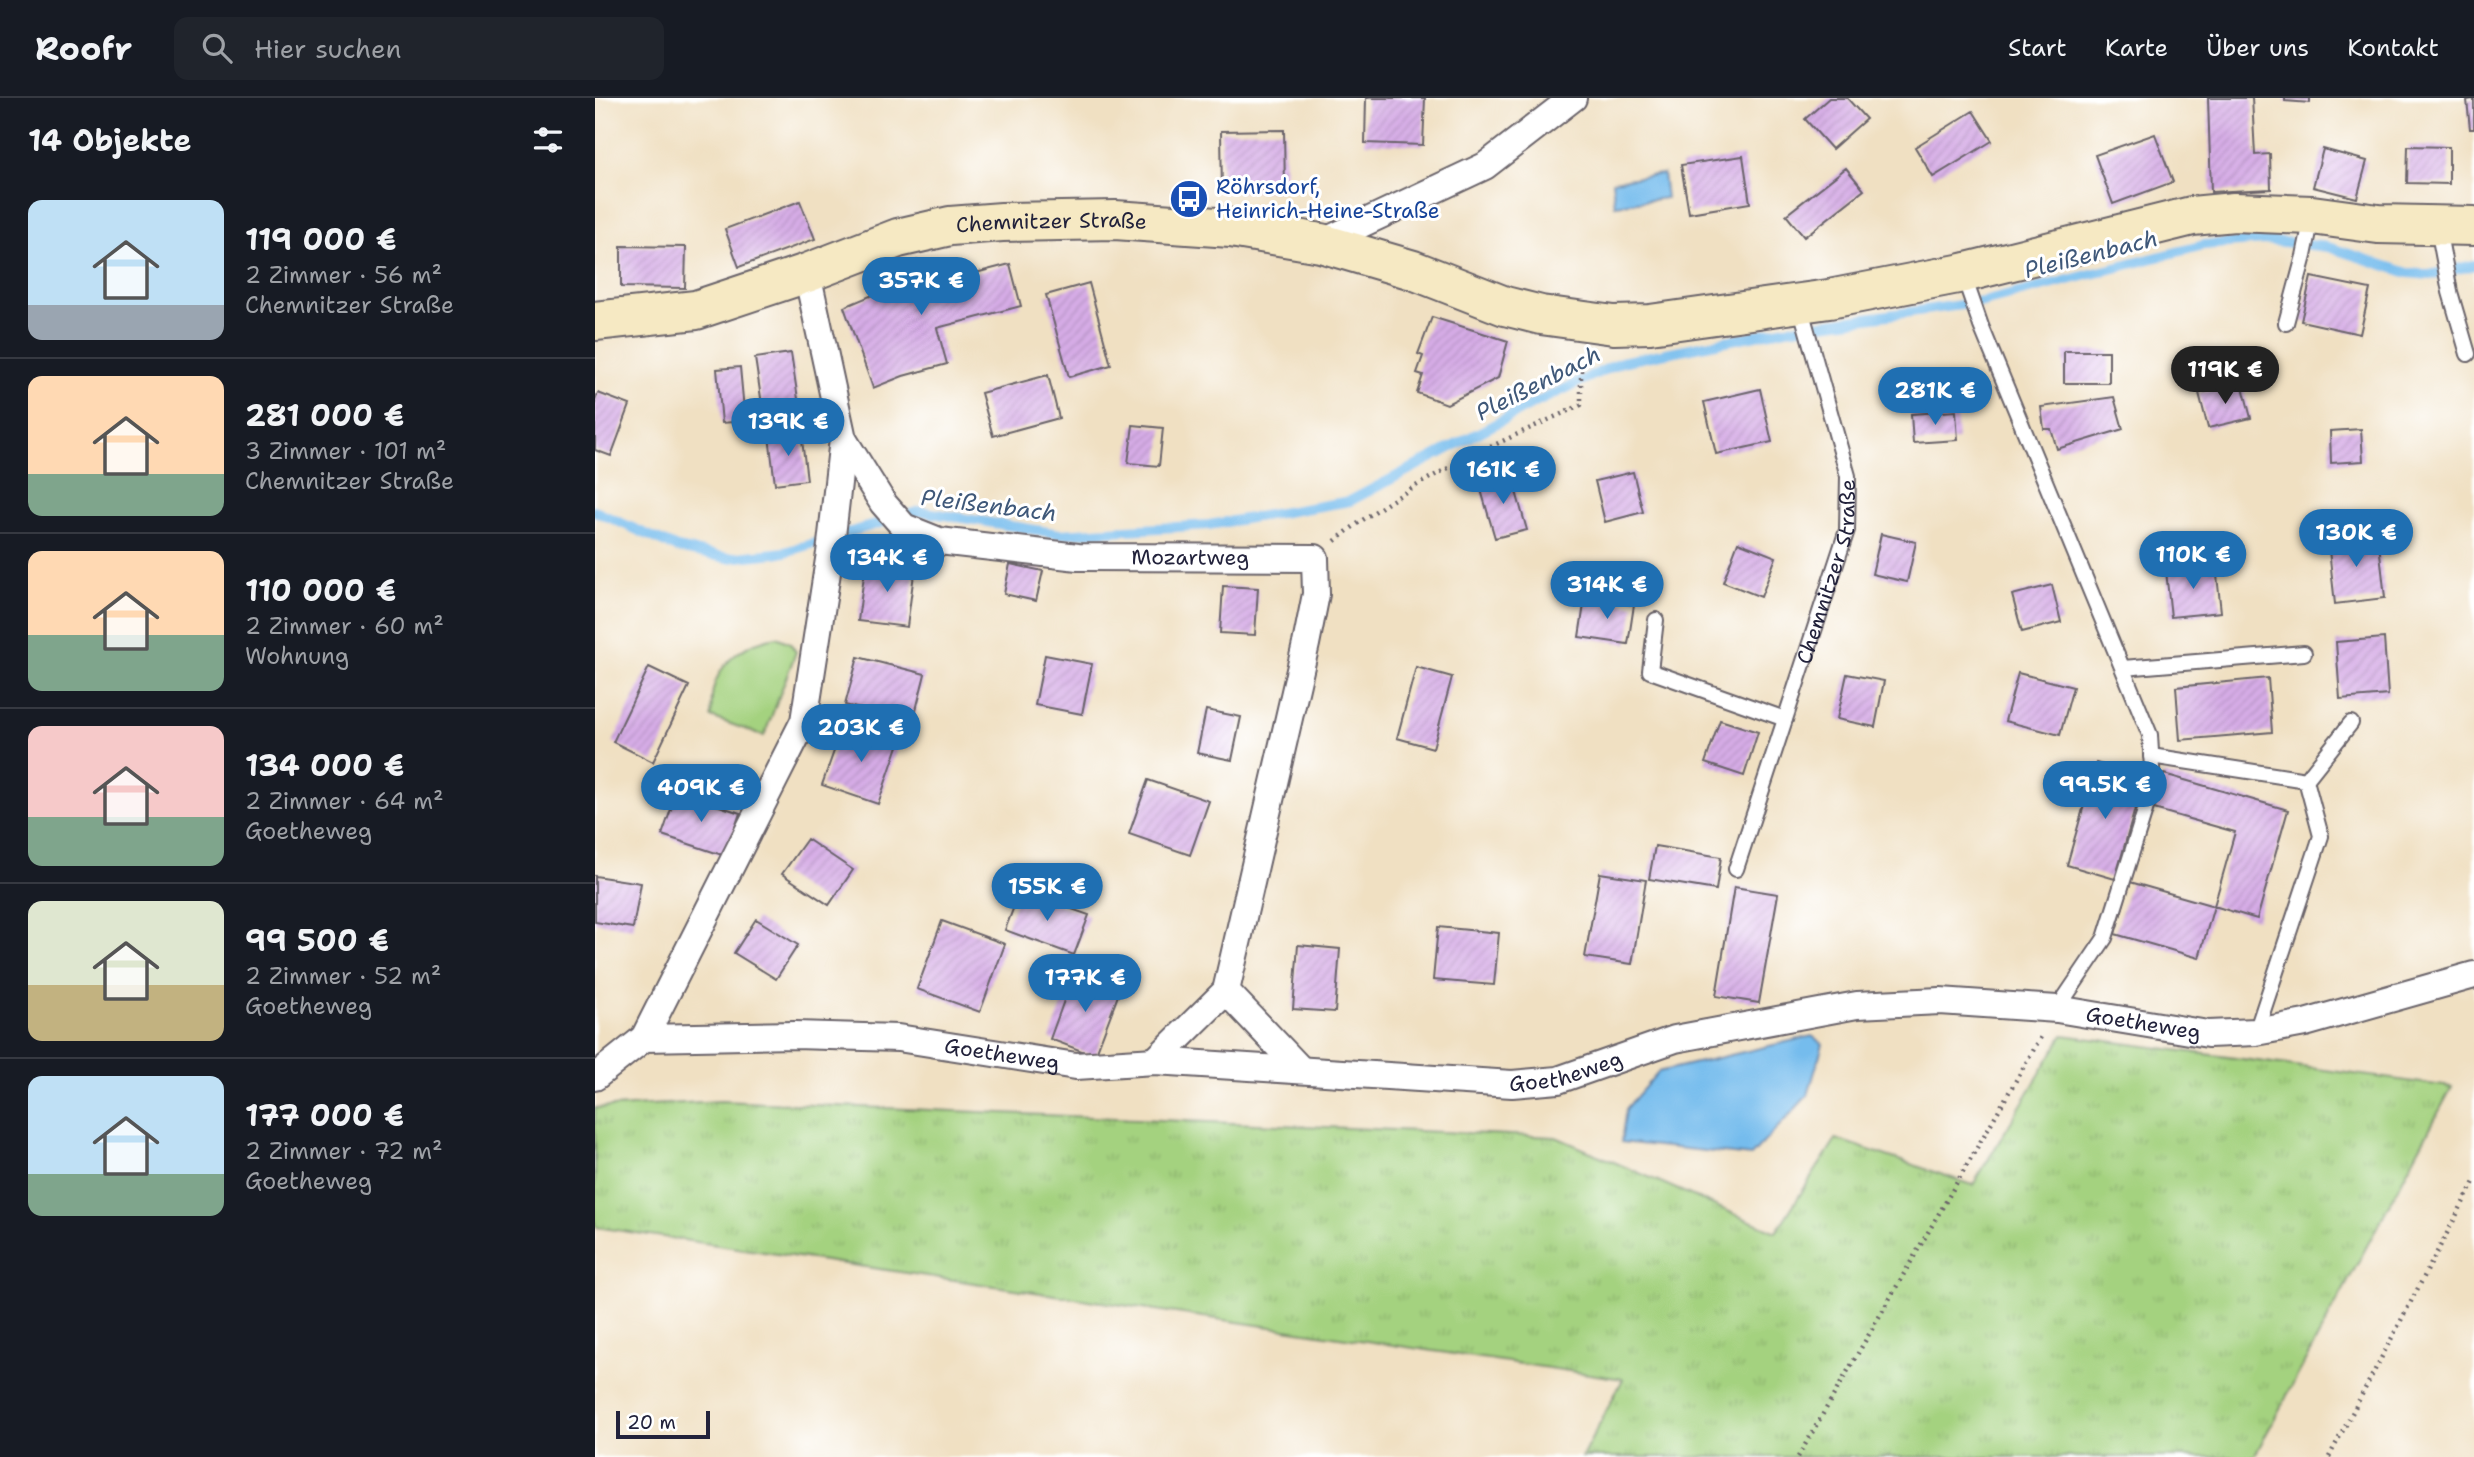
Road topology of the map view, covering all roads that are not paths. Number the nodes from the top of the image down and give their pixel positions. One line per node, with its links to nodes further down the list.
1 (1573, 98): 4 (street)
2 (2311, 223): 3 (street, Chemnitzer Straße); 6 (street, Chemnitzer Straße); 9 (lane)
3 (2452, 237): 10 (lane, Chemnitzer Straße)
4 (1321, 243): 5 (street, Chemnitzer Straße); 7 (street, Chemnitzer Straße)
5 (807, 273): 8 (street, Chemnitzer Straße); 11 (street, Mozartweg)
6 (1966, 281): 7 (street, Chemnitzer Straße); 14 (lane)
7 (1804, 320): 15 (lane, Chemnitzer Straße)
8 (595, 321)
9 (2287, 323)
10 (2468, 354)
11 (843, 439): 21 (street, Mozartweg); 24 (street)
12 (1656, 620): 15 (lane)
13 (2304, 653): 14 (lane)
14 (2123, 668): 17 (lane)
15 (1785, 719): 19 (lane, Chemnitzer Straße)
16 (2351, 723): 18 (lane)
17 (2151, 756): 18 (lane); 22 (lane)
18 (2307, 780): 23 (lane)
19 (1736, 869)
20 (2474, 975): 23 (street, Goetheweg)
21 (1226, 991): 25 (street); 26 (street)
22 (2057, 1009): 23 (street, Goetheweg); 26 (street, Goetheweg)
23 (2256, 1032)
24 (644, 1038): 25 (street, Goetheweg); 27 (street)
25 (1155, 1061): 26 (street, Goetheweg)
26 (1301, 1070)
27 (595, 1077)

